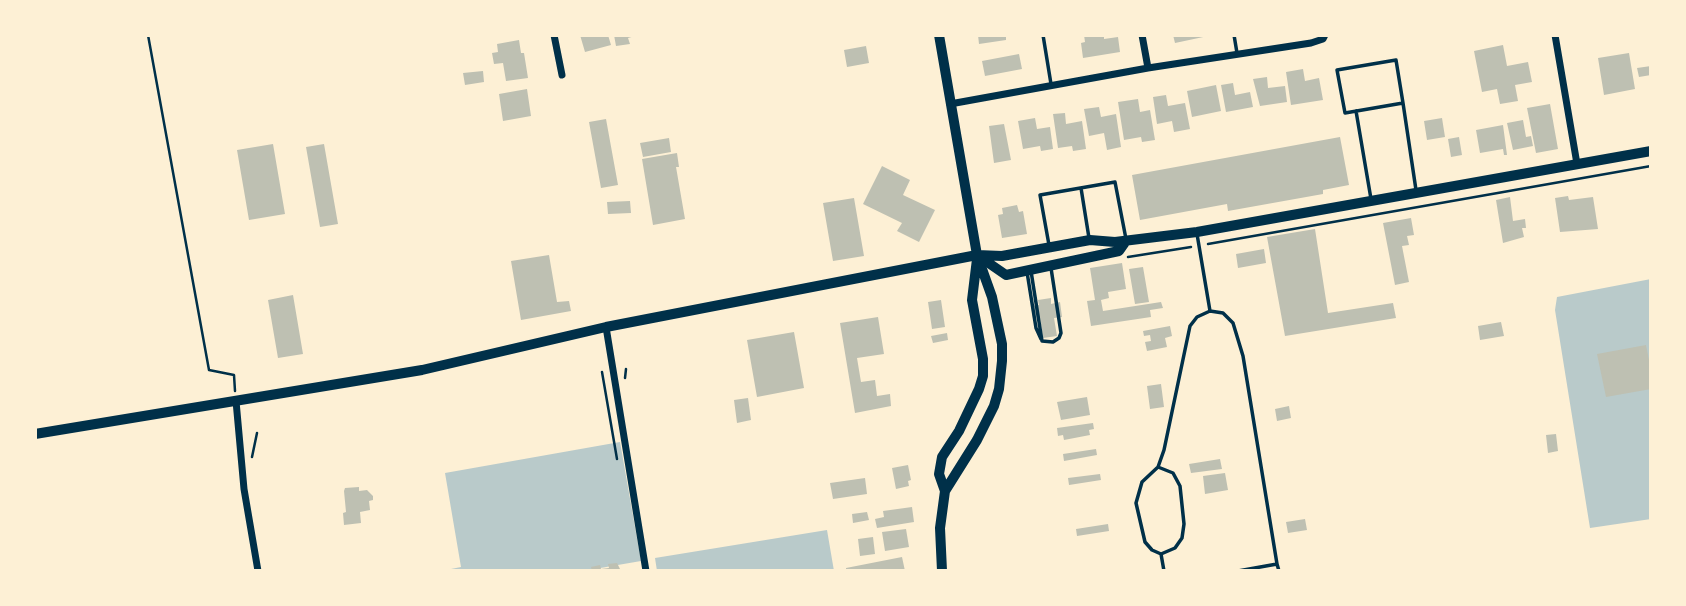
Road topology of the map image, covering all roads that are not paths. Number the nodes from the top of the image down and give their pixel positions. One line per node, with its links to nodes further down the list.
1 (554, 35): 10 (street)
2 (939, 35): 13 (main road)
3 (1043, 35): 11 (lane)
4 (1142, 35): 9 (street)
5 (1234, 35): 8 (lane)
6 (1325, 35): 8 (street)
7 (1555, 35): 16 (street)
8 (1237, 53): 9 (street)
9 (1148, 68): 11 (street)
10 (562, 75)
11 (1052, 86): 13 (street)
12 (1403, 103): 14 (lane); 14 (lane); 18 (lane)
13 (950, 104): 24 (main road)
14 (1356, 111): 19 (lane)
15 (1651, 151): 16 (main road)
16 (1577, 164): 18 (main road)
17 (1081, 188): 21 (lane); 22 (lane); 23 (lane)
18 (1417, 192): 19 (main road)
19 (1371, 201): 20 (main road)
20 (1197, 232): 22 (main road); 27 (lane)
21 (1090, 240): 22 (main road); 23 (main road)
22 (1126, 241): 25 (main road)
23 (1049, 247): 24 (main road)
24 (977, 255): 26 (main road); 28 (main road); 32 (street); 32 (street)
25 (1051, 265): 26 (main road); 26 (lane)
26 (1029, 270)
27 (1210, 311): 31 (lane); 34 (lane)
28 (606, 327): 29 (main road); 36 (street)
29 (236, 401): 30 (main road); 35 (street)
30 (35, 434)
31 (1158, 467): 33 (lane); 33 (lane)
32 (945, 491): 37 (street)
33 (1161, 554): 38 (lane)
34 (1278, 564): 39 (lane); 40 (lane)
35 (258, 571)
36 (646, 571)
37 (942, 571)
38 (1164, 571)
39 (1238, 571)
40 (1279, 571)

